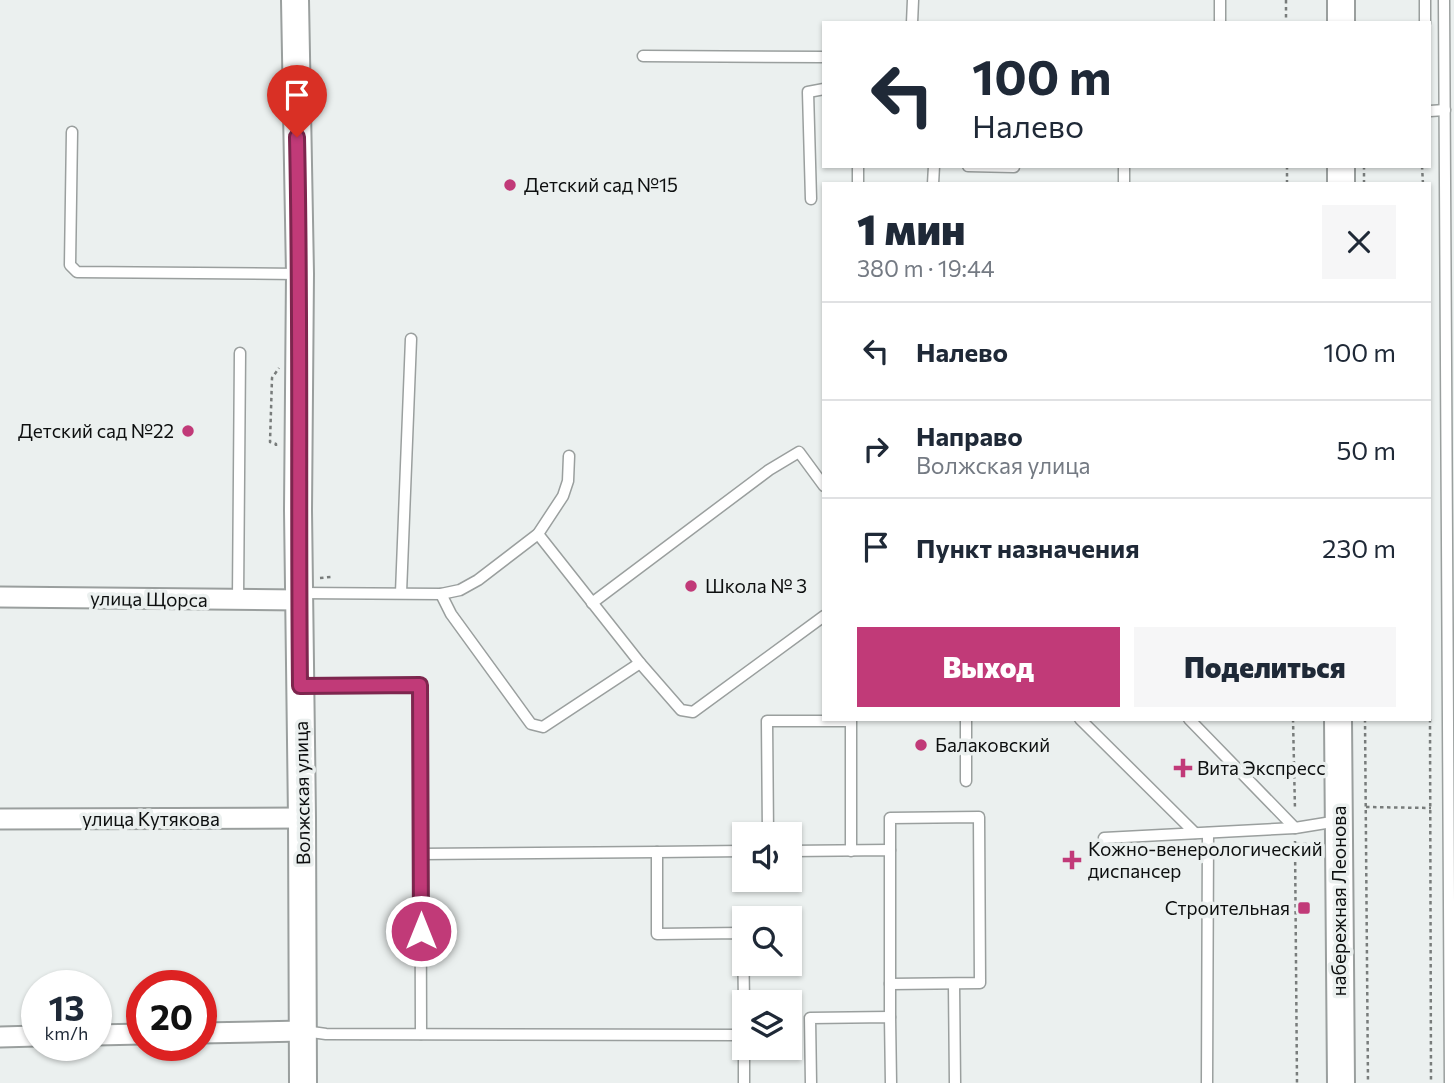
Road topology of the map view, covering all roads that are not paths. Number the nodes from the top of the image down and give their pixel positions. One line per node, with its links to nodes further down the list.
1 (295, 0): 18 (street, Волжская улица)
2 (912, 0): 7 (lane)
3 (1220, 0): 8 (lane)
4 (1341, 0): 9 (street)
5 (1425, 0): 10 (lane)
6 (1444, 0): 14 (lane)
7 (912, 21)
8 (1220, 21)
9 (1341, 21)
10 (1425, 21)
11 (643, 56): 12 (lane)
12 (822, 57)
13 (822, 89): 17 (lane)
14 (1445, 110): 15 (lane); 70 (lane)
15 (1431, 111)
16 (72, 132): 18 (lane)
17 (811, 199)
18 (300, 274): 26 (street, Волжская улица)
19 (411, 339): 24 (lane)
20 (240, 353): 28 (lane)
21 (569, 456): 23 (lane)
22 (822, 483): 29 (lane)
23 (538, 534): 25 (lane); 29 (lane)
24 (401, 593): 25 (lane); 26 (lane)
25 (440, 594): 31 (lane)
26 (299, 596): 28 (street, улица Щорса); 32 (street, Волжская улица)
27 (0, 597): 28 (street, улица Щорса)
28 (238, 599)
29 (592, 603): 31 (lane)
30 (822, 617): 31 (lane)
31 (640, 663)
32 (300, 686): 38 (street, Волжская улица); 51 (lane)
33 (966, 721): 37 (lane)
34 (1082, 721): 43 (lane)
35 (1191, 721): 42 (lane)
36 (1338, 721): 40 (street, набережная Леонова)
37 (966, 781)
38 (302, 818): 39 (street, улица Кутякова); 56 (street, Волжская улица)
39 (0, 819)
40 (1338, 821): 42 (lane); 69 (street, набережная Леонова)
41 (768, 822): 49 (lane)
42 (1295, 828): 44 (lane)
43 (1195, 833): 44 (lane); 45 (lane)
44 (1208, 833): 68 (lane)
45 (1104, 838)
46 (890, 850): 49 (lane); 52 (lane); 53 (lane)
47 (732, 851): 50 (lane)
48 (802, 851): 49 (lane)
49 (851, 851)
50 (657, 852): 51 (lane); 54 (lane)
51 (421, 854): 58 (lane)
52 (890, 984): 53 (lane); 55 (lane)
53 (954, 984): 67 (lane)
54 (744, 990)
55 (890, 1017): 65 (lane); 66 (lane)
56 (303, 1031): 57 (street); 58 (lane); 63 (street, Волжская улица)
57 (217, 1033)
58 (421, 1034): 59 (lane)
59 (732, 1035)
60 (21, 1036): 61 (street)
61 (0, 1037)
62 (744, 1060): 64 (lane)
63 (303, 1083)
64 (744, 1083)
65 (811, 1083)
66 (891, 1083)
67 (955, 1083)
68 (1207, 1083)
69 (1341, 1083)
70 (1450, 1083)

